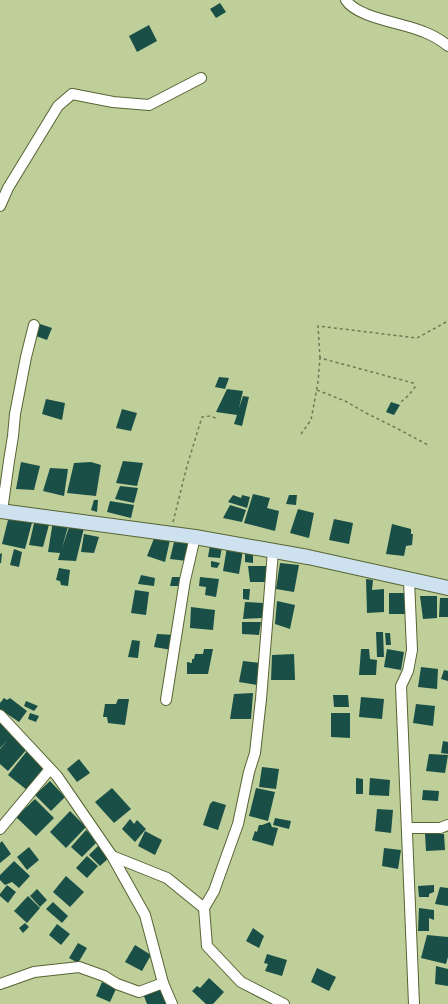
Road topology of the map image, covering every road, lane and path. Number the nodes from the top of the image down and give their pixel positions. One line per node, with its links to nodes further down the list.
1 (346, 0): 2 (street)
2 (448, 46)
3 (201, 78): 4 (street)
4 (0, 206)
5 (448, 321): 7 (path)
6 (34, 325): 13 (street)
7 (320, 358): 8 (path); 9 (path)
8 (317, 390): 11 (path); 12 (path)
9 (401, 402)
10 (218, 419): 14 (path)
11 (301, 434)
12 (428, 445)
13 (1, 511): 14 (street)
14 (169, 533): 15 (street)
15 (195, 537): 16 (street); 19 (street)
16 (273, 551): 17 (street); 26 (street)
17 (409, 580): 18 (street); 23 (street)
18 (448, 588)
19 (166, 700)
20 (0, 715): 21 (street)
21 (50, 769): 24 (street); 25 (street)
22 (448, 825): 23 (street)
23 (407, 828): 31 (street)
24 (0, 829)
25 (112, 856): 26 (street); 27 (street)
26 (204, 908): 30 (street)
27 (163, 983): 28 (street); 29 (street)
28 (0, 984)
29 (172, 1004)
30 (284, 1004)
31 (414, 1004)

